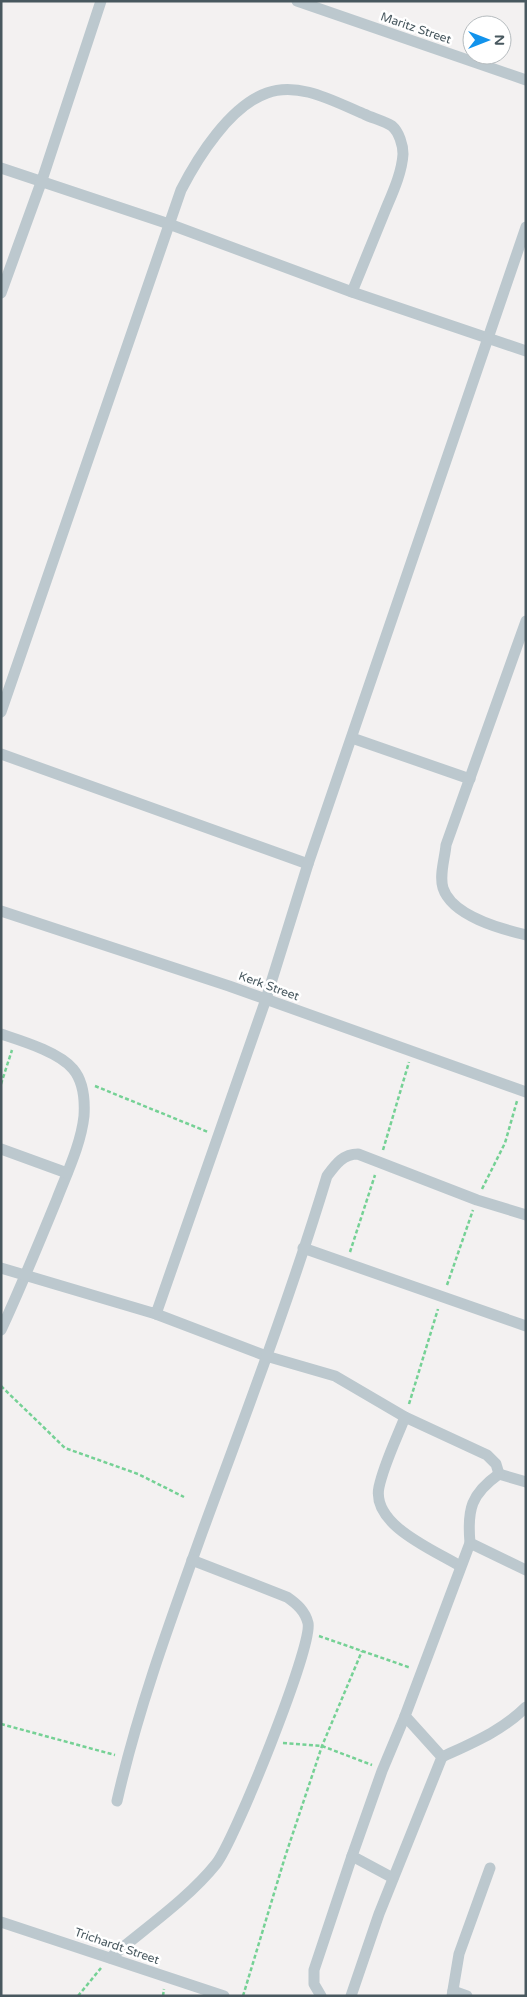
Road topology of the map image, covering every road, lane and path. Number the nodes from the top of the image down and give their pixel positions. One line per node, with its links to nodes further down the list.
1 (101, 1): 5 (street)
2 (297, 1): 3 (street, Maritz Street)
3 (526, 80)
4 (1, 168): 5 (street)
5 (42, 180): 6 (street); 9 (street)
6 (169, 224): 8 (street); 8 (street); 13 (street)
7 (526, 228): 10 (street)
8 (352, 292): 10 (street)
9 (1, 293)
10 (489, 338): 11 (street); 14 (street)
11 (526, 351)
12 (526, 621): 16 (street)
13 (1, 712)
14 (352, 738): 16 (street); 17 (street)
15 (1, 754): 17 (street)
16 (470, 779): 19 (street)
17 (308, 864): 20 (street)
18 (1, 911): 20 (street, Kerk Street)
19 (526, 935)
20 (266, 999): 25 (street, Kerk Street); 26 (street)
21 (1, 1034): 22 (street)
22 (16, 1039): 23 (street); 24 (path)
23 (80, 1080): 26 (path); 28 (street)
24 (1, 1084)
25 (523, 1091): 29 (path)
26 (218, 1136): 35 (street)
27 (1, 1149): 28 (street)
28 (67, 1174): 33 (street)
29 (477, 1200): 30 (street); 31 (street); 34 (path)
30 (526, 1215)
31 (303, 1248): 34 (street); 38 (street)
32 (1, 1268): 33 (street)
33 (26, 1275): 35 (street); 37 (street)
34 (442, 1298): 36 (street); 40 (path)
35 (156, 1314): 38 (street)
36 (526, 1326)
37 (1, 1330)
38 (266, 1356): 40 (street); 45 (street)
39 (1, 1386): 43 (path)
40 (405, 1418): 41 (street); 46 (street)
41 (500, 1474): 42 (street); 44 (street)
42 (526, 1482)
43 (184, 1497)
44 (470, 1543): 46 (street); 47 (street)
45 (192, 1560): 48 (street); 57 (street)
46 (460, 1566): 50 (street)
47 (526, 1570)
48 (308, 1632): 49 (path); 54 (street)
49 (362, 1651): 50 (path); 55 (path)
50 (422, 1672): 52 (street)
51 (526, 1707): 56 (street)
52 (405, 1716): 56 (street); 58 (street)
53 (1, 1724): 57 (path)
54 (271, 1742): 55 (path); 64 (street)
55 (322, 1746): 58 (path); 68 (path)
56 (442, 1757): 62 (street)
57 (126, 1758): 59 (street)
58 (382, 1770): 60 (street)
59 (117, 1801)
60 (352, 1856): 62 (street); 69 (street)
61 (490, 1868): 65 (street)
62 (393, 1878): 70 (street)
63 (1, 1922): 64 (street, Trichardt Street)
64 (110, 1958): 66 (path); 67 (street, Trichardt Street)
65 (452, 1993): 71 (street)
66 (78, 1996)
67 (224, 1996)
68 (243, 1996)
69 (321, 1996)
70 (351, 1996)
71 (467, 1996)

